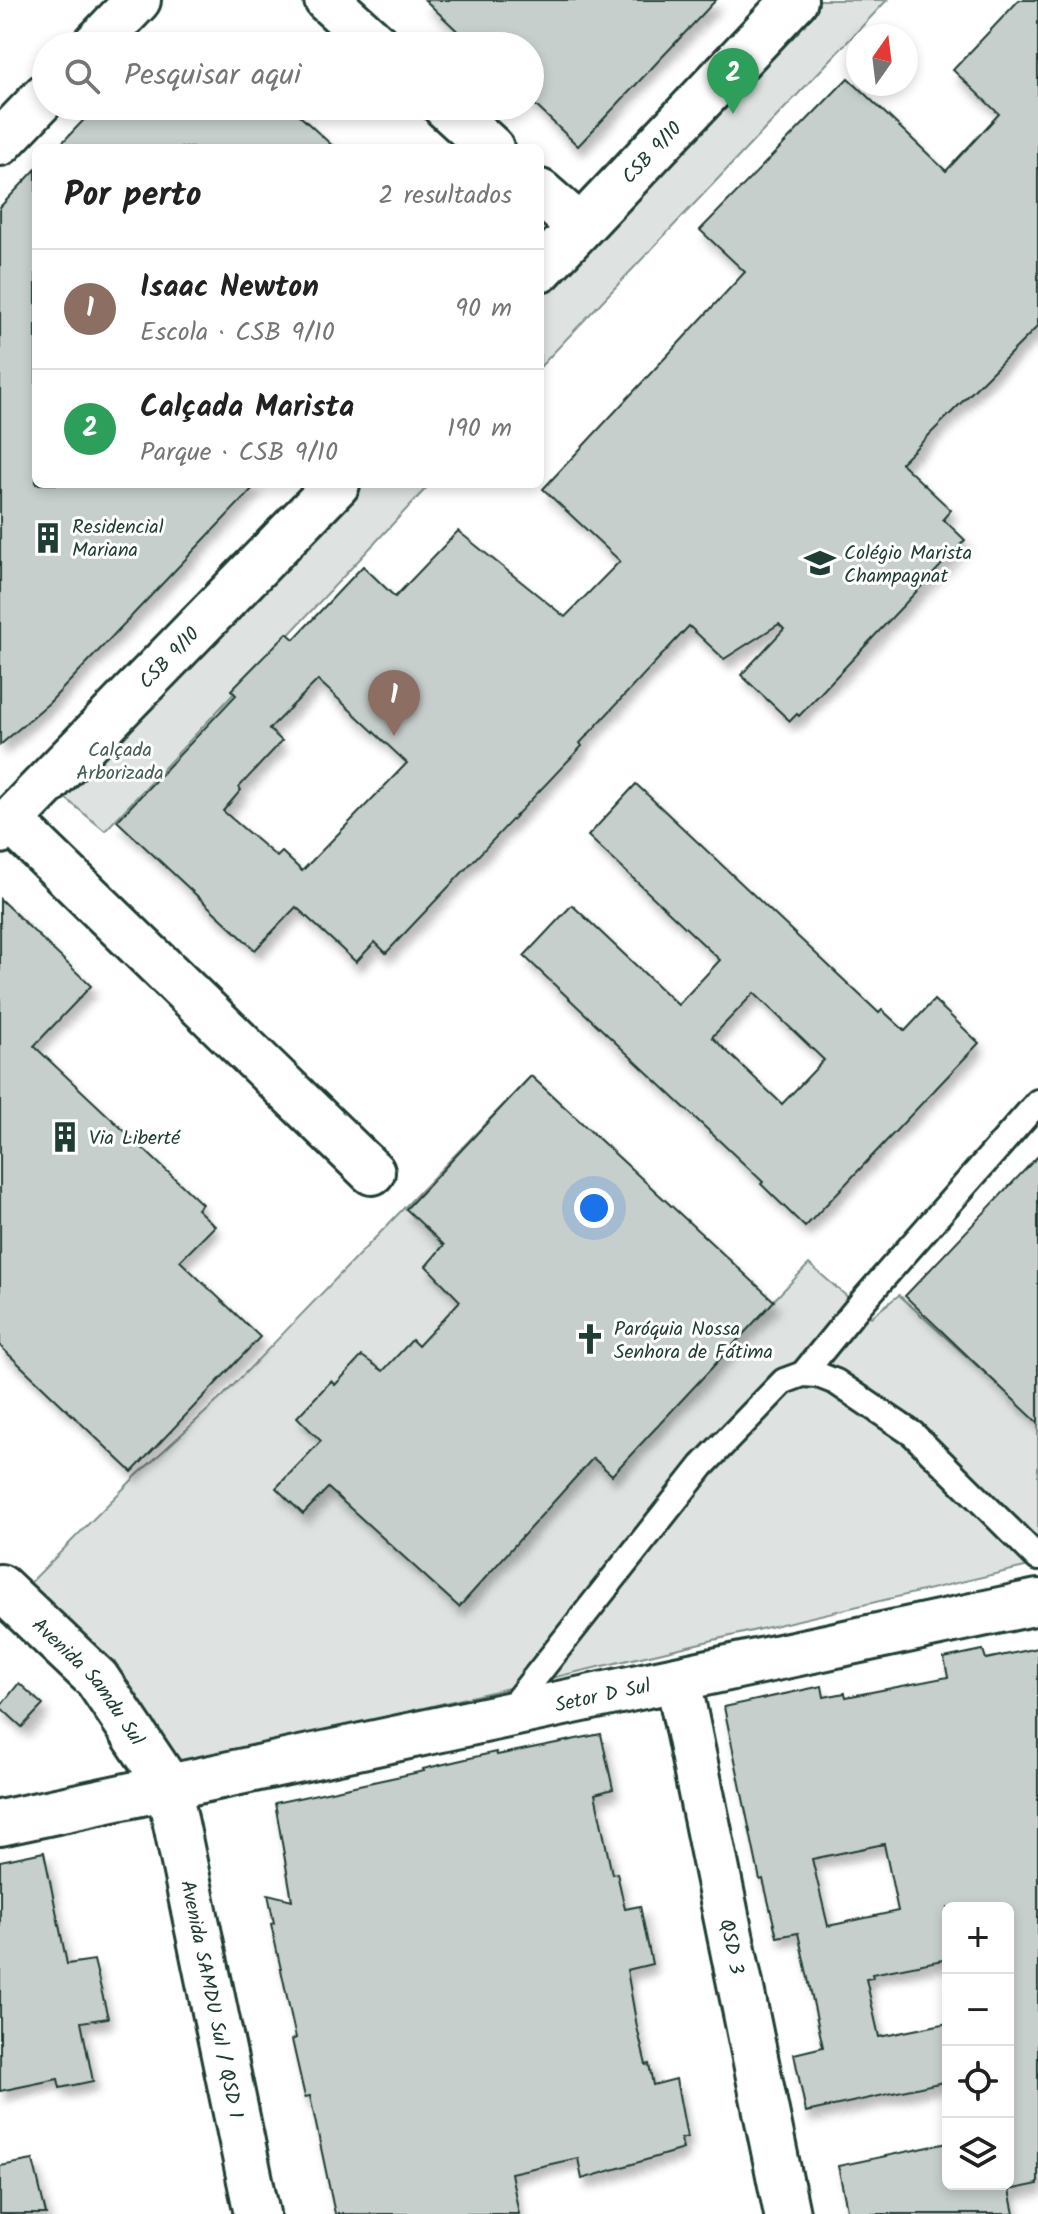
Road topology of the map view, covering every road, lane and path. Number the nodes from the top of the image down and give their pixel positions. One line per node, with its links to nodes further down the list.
1 (138, 0): 4 (street)
2 (327, 0): 5 (street)
3 (795, 0): 11 (street, CSB 9/10)
4 (107, 32)
5 (362, 32)
6 (32, 110): 8 (street)
7 (460, 120): 9 (street)
8 (0, 143)
9 (487, 144)
10 (544, 196): 11 (street)
11 (580, 227): 12 (street, CSB 9/10)
12 (544, 266)
13 (333, 488): 14 (street, CSB 9/10)
14 (5, 825): 16 (street)
15 (1038, 1102): 17 (lane)
16 (372, 1172)
17 (803, 1374): 18 (lane); 22 (lane)
18 (1038, 1558)
19 (0, 1587): 23 (street, Avenida Samdu Sul)
20 (1038, 1602): 21 (street, Setor D Sul)
21 (678, 1680): 22 (street, Setor D Sul); 26 (street, QSD 3)
22 (504, 1716): 23 (street, Setor D Sul)
23 (168, 1785): 24 (street, Setor D Sul); 25 (street, Avenida SAMDU Sul / QSD 1)
24 (0, 1823)
25 (257, 2214)
26 (787, 2214)

